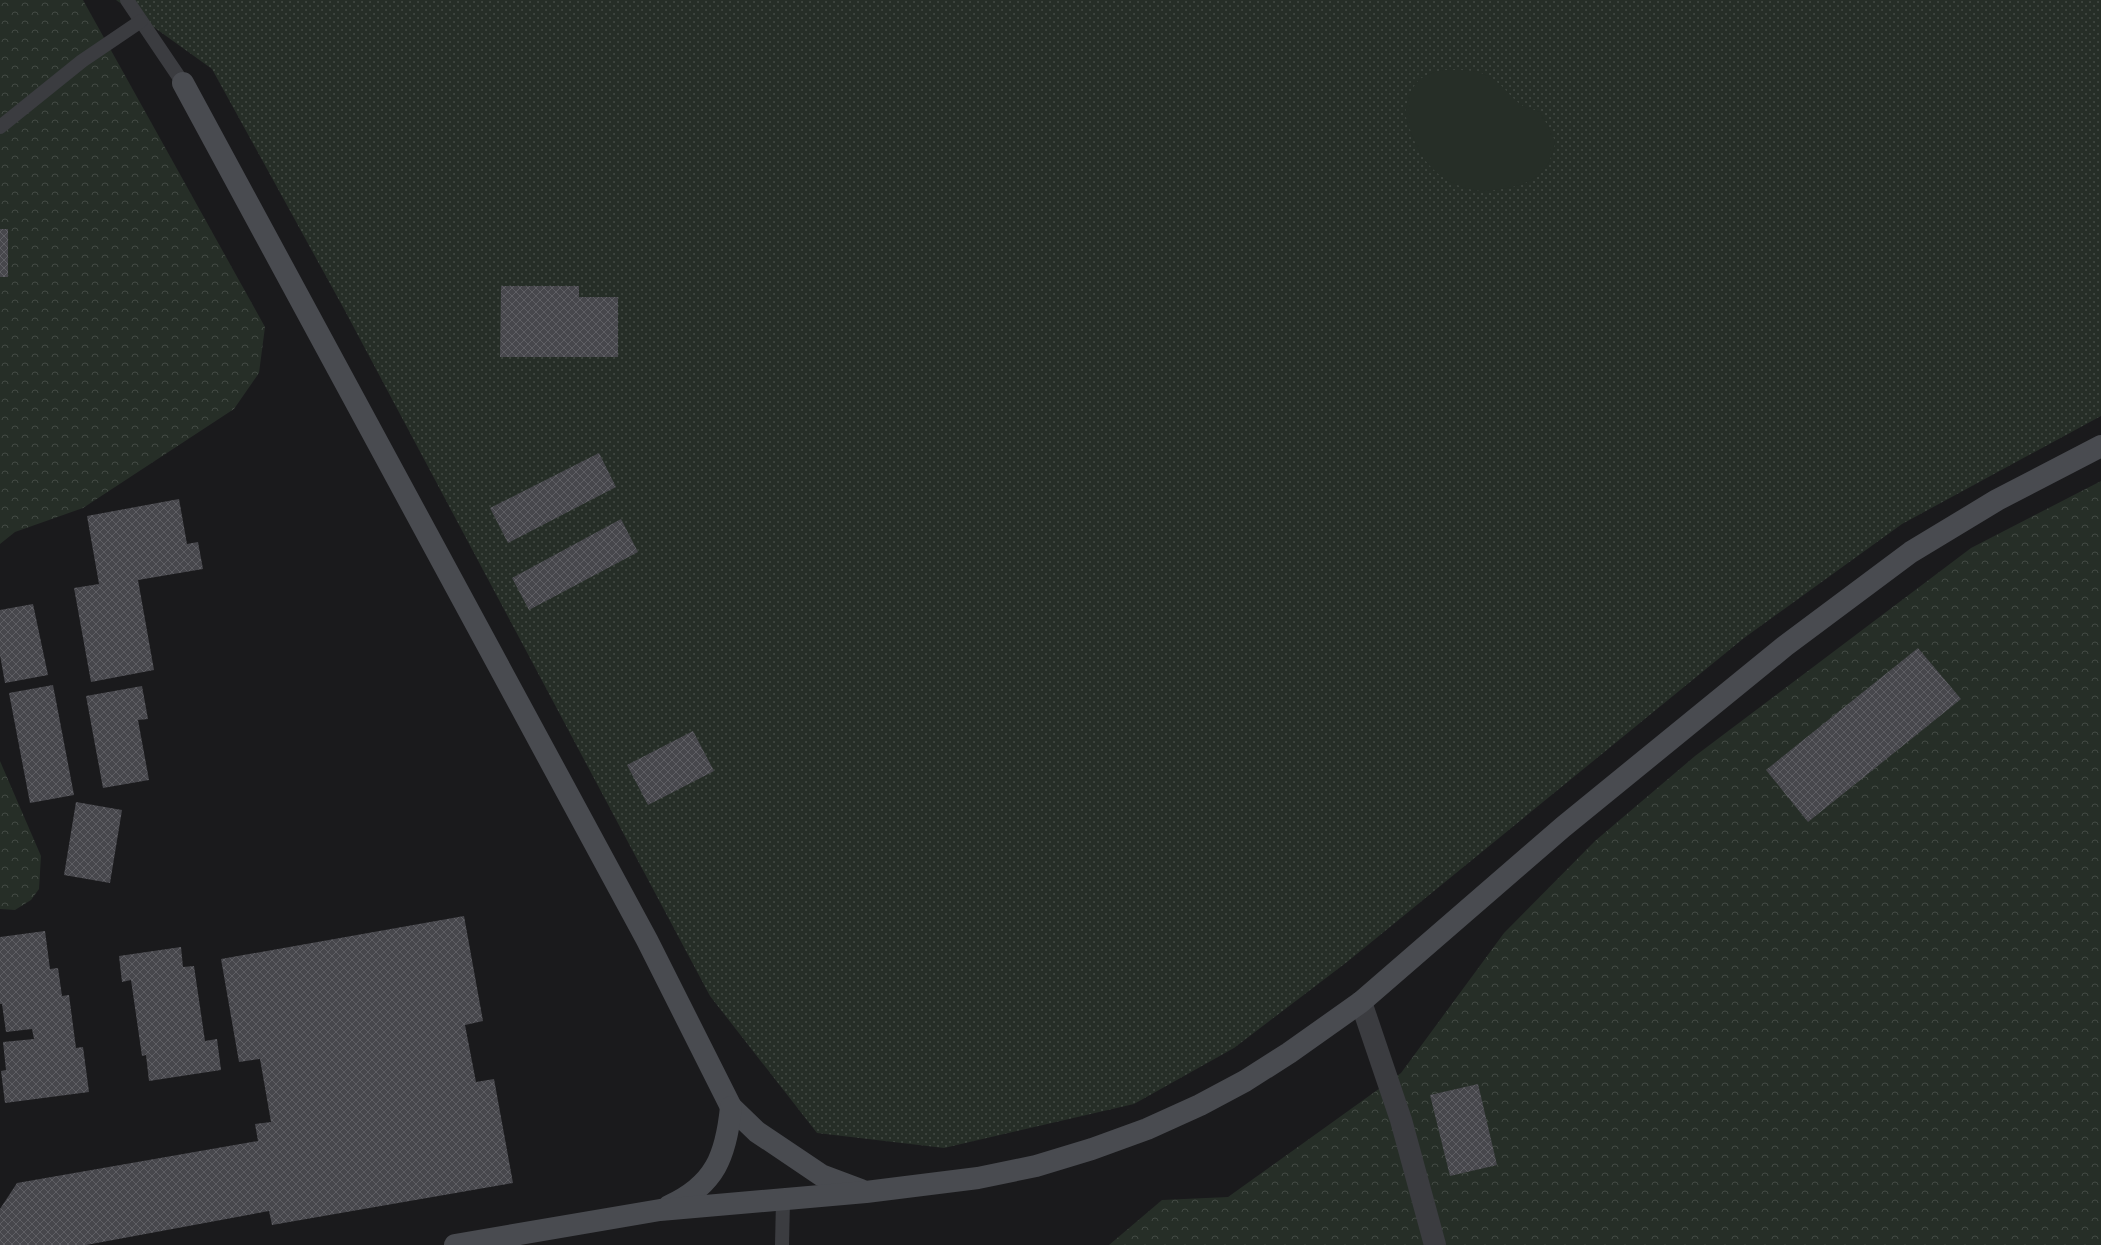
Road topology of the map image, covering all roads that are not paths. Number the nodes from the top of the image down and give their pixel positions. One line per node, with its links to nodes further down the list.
1 (127, 0): 2 (lane)
2 (141, 21): 3 (lane); 4 (lane)
3 (182, 83): 7 (street)
4 (0, 127)
5 (2101, 446): 6 (street)
6 (1361, 1002): 8 (street); 13 (street)
7 (731, 1107): 8 (street); 10 (street)
8 (866, 1192): 9 (street)
9 (782, 1200): 10 (street); 12 (lane)
10 (660, 1210): 11 (street)
11 (455, 1245)
12 (782, 1245)
13 (1436, 1245)

